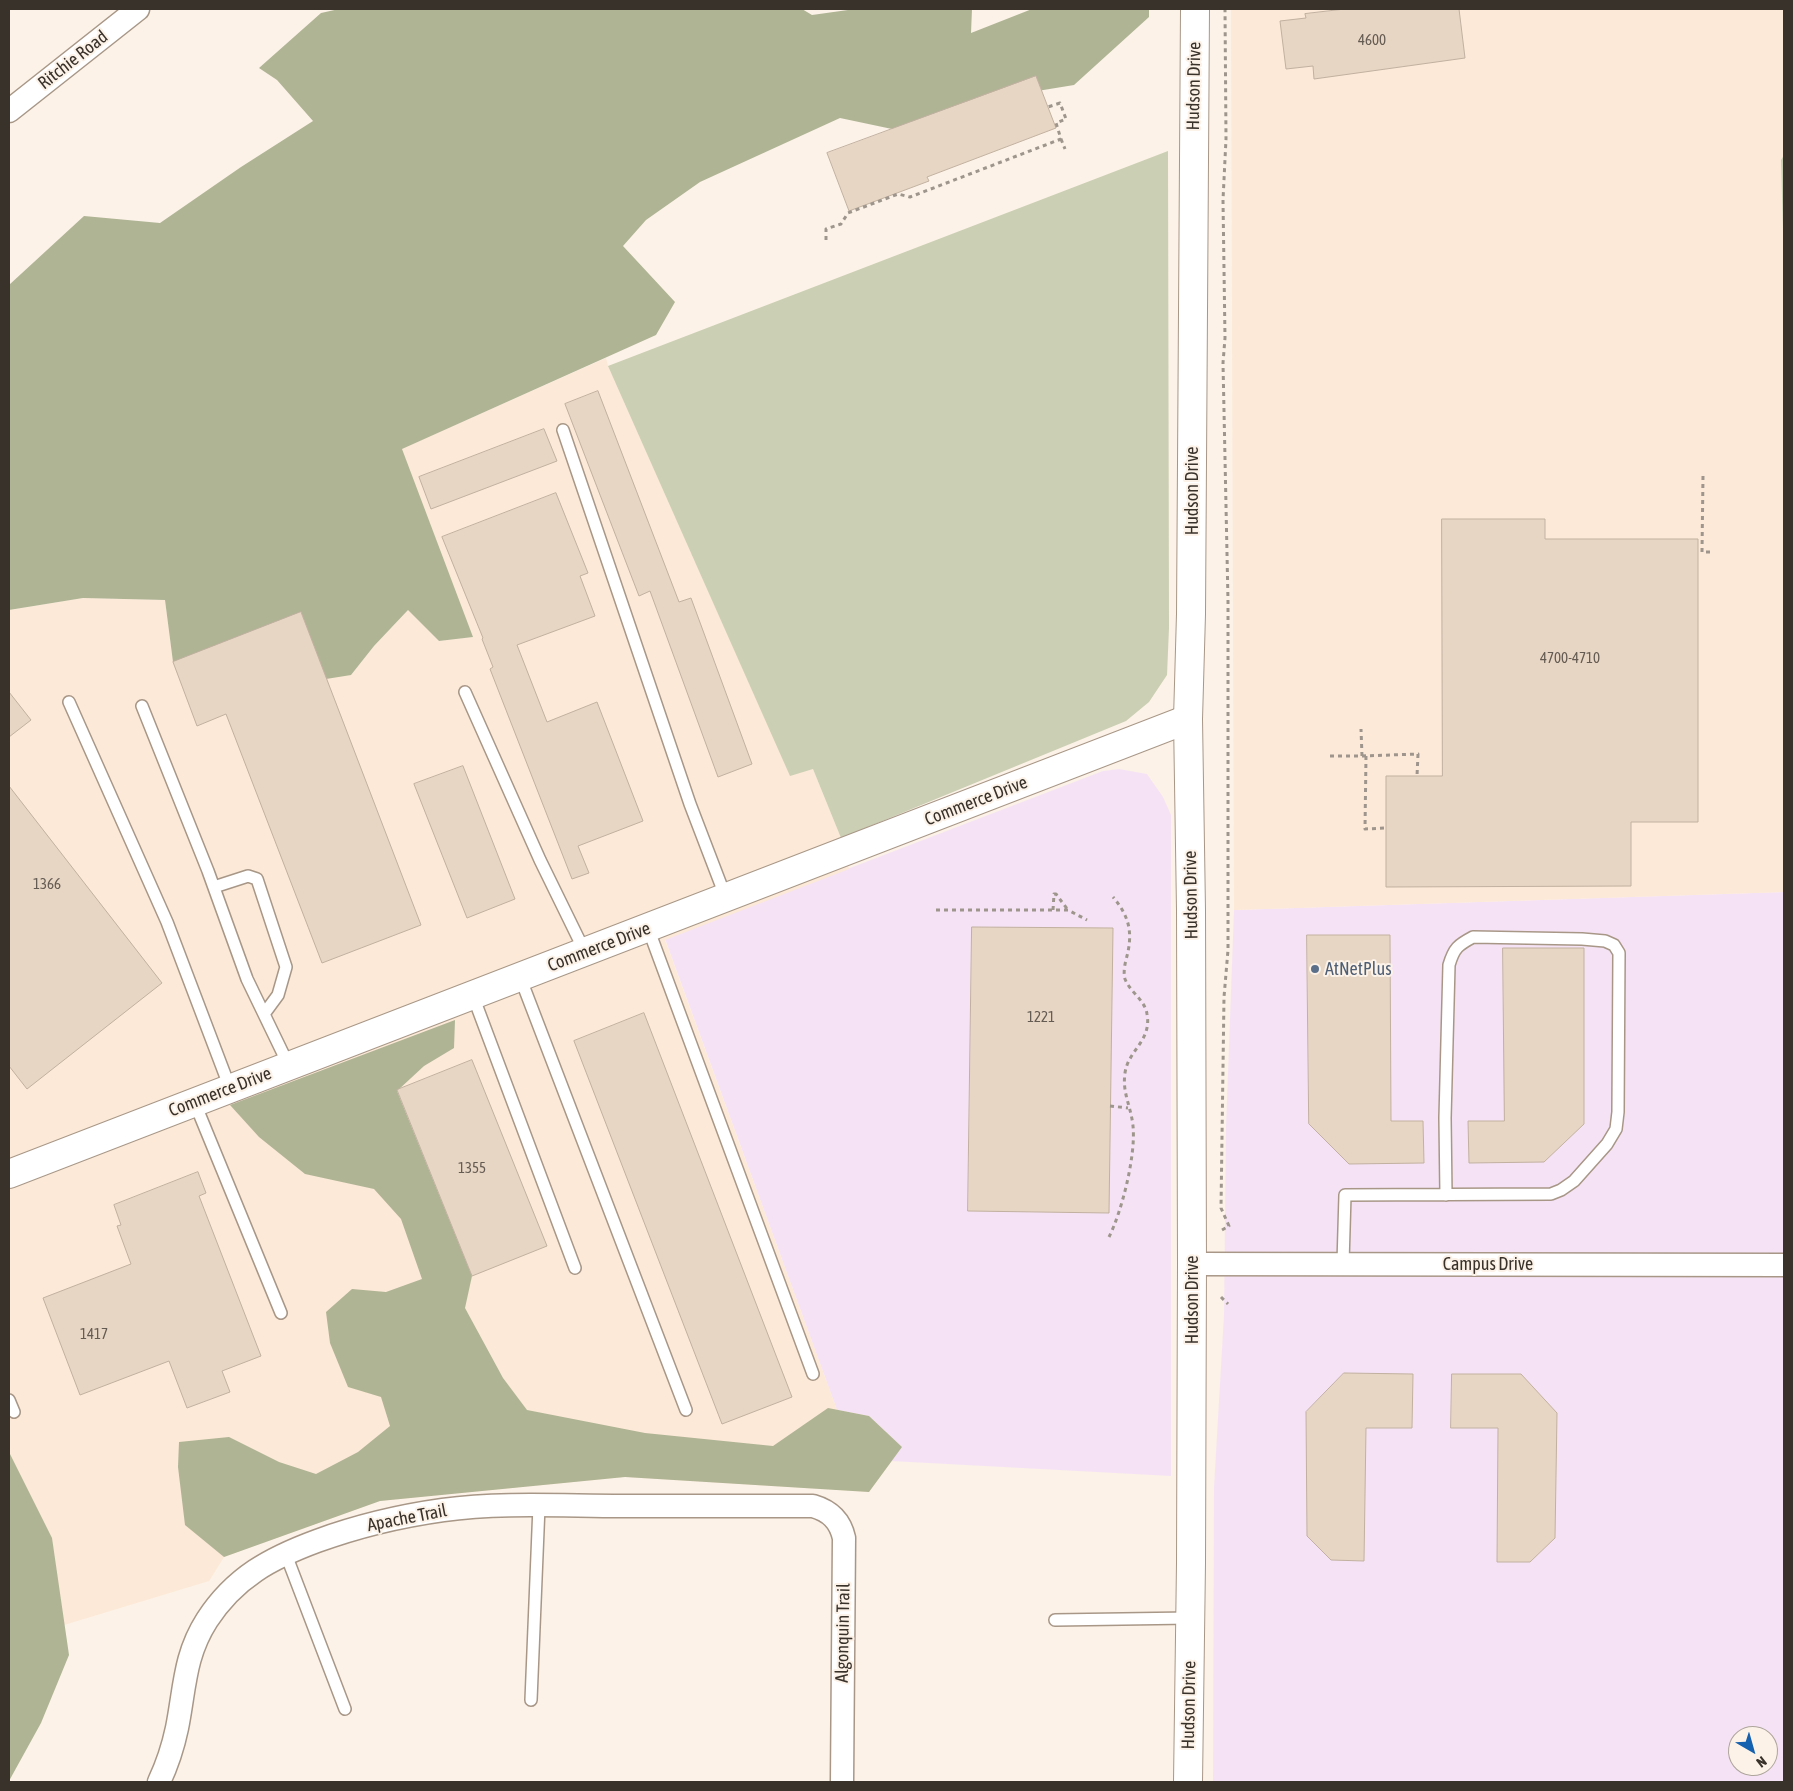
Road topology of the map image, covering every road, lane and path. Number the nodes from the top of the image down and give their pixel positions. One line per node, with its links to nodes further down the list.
1 (138, 9): 5 (street, Ritchie Road)
2 (1195, 9): 15 (main road, Hudson Drive)
3 (1225, 9): 40 (path)
4 (1048, 107): 6 (path)
5 (9, 111)
6 (1061, 139): 7 (path); 8 (path)
7 (1065, 149)
8 (826, 240)
9 (563, 430): 23 (lane)
10 (1703, 476): 11 (path)
11 (1711, 552)
12 (464, 692): 29 (lane)
13 (69, 702): 34 (lane)
14 (142, 706): 21 (lane)
15 (1188, 719): 23 (main road, Commerce Drive); 42 (main road, Hudson Drive)
16 (1361, 729): 18 (path)
17 (1330, 756): 18 (path)
18 (1364, 756): 19 (path); 20 (path)
19 (1417, 776)
20 (1386, 828)
21 (214, 887): 32 (lane); 32 (lane)
22 (1113, 897): 37 (path)
23 (726, 898): 28 (main road, Commerce Drive)
24 (936, 910): 25 (path)
25 (1054, 910): 26 (path); 26 (path)
26 (1068, 910): 27 (path)
27 (1087, 920)
28 (648, 928): 29 (main road, Commerce Drive); 49 (lane)
29 (585, 952): 30 (main road, Commerce Drive)
30 (520, 977): 31 (main road, Commerce Drive); 51 (lane)
31 (473, 996): 33 (main road, Commerce Drive); 45 (lane)
32 (264, 1014): 33 (lane)
33 (289, 1066): 34 (main road, Commerce Drive)
34 (230, 1088): 35 (main road, Commerce Drive)
35 (194, 1101): 38 (main road, Commerce Drive); 48 (lane)
36 (1110, 1106): 37 (path)
37 (1128, 1108): 41 (path)
38 (9, 1174)
39 (1446, 1195): 39 (lane); 43 (lane)
40 (1222, 1230)
41 (1109, 1237)
42 (1192, 1264): 43 (street, Campus Drive); 56 (main road, Hudson Drive)
43 (1343, 1264): 44 (street, Campus Drive)
44 (1784, 1265)
45 (575, 1268)
46 (1221, 1298): 47 (path)
47 (1228, 1304)
48 (280, 1313)
49 (813, 1374)
50 (9, 1400): 52 (lane)
51 (686, 1410)
52 (14, 1412)
53 (539, 1506): 54 (street, Apache Trail); 55 (street, Apache Trail); 58 (lane)
54 (807, 1506): 61 (street, Algonquin Trail)
55 (285, 1552): 59 (lane); 60 (street, Apache Trail)
56 (1190, 1618): 57 (lane); 62 (main road, Hudson Drive)
57 (1055, 1620)
58 (531, 1700)
59 (345, 1709)
60 (159, 1782)
61 (842, 1782)
62 (1188, 1782)

